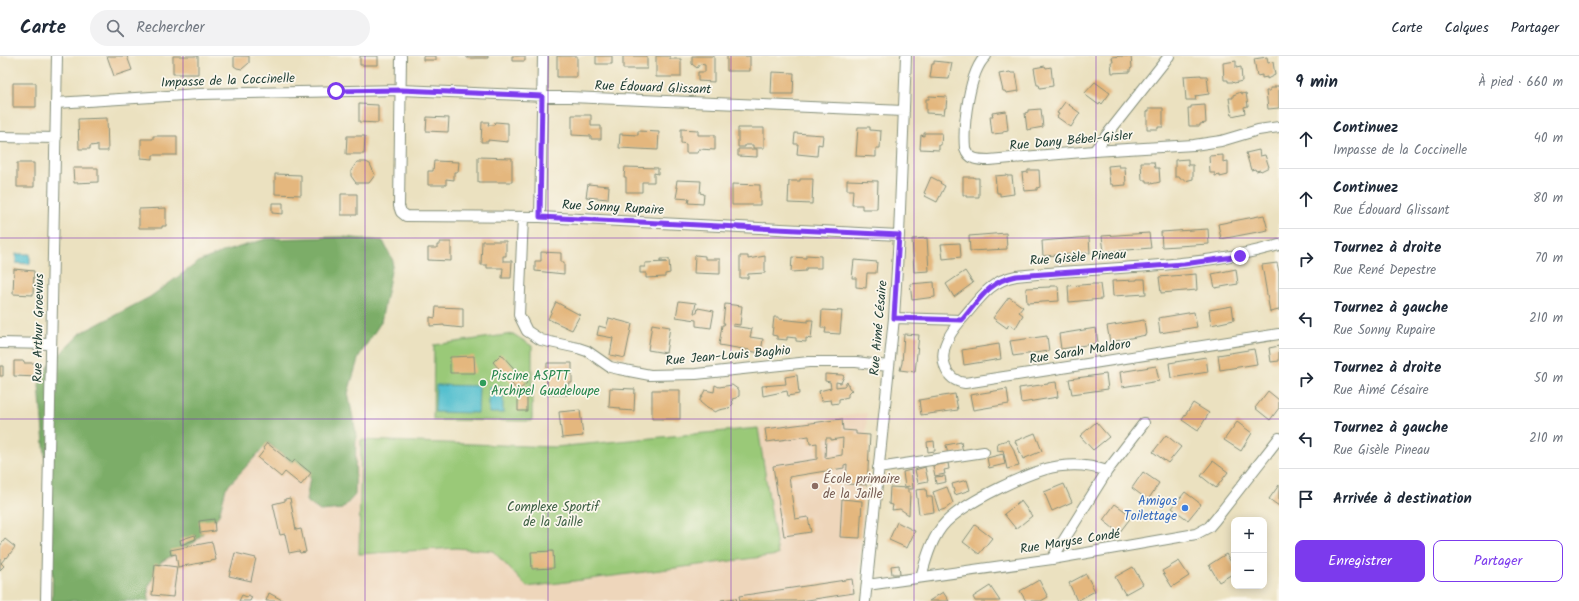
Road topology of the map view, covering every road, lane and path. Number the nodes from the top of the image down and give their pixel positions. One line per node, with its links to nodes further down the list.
1 (57, 56): 9 (street, Rue Arthur Groevius)
2 (401, 56): 7 (street)
3 (543, 56): 8 (street)
4 (906, 56): 10 (street, Rue Aimé Césaire)
5 (986, 56): 14 (street, Rue Dany Bébel-Gisler)
6 (1169, 56): 14 (street)
7 (401, 90): 8 (street, Rue Édouard Glissant); 9 (street, Impasse de la Coccinelle); 15 (street, Rue Sonny Rupaire)
8 (542, 96): 10 (street, Rue Édouard Glissant); 16 (street)
9 (56, 103): 13 (street, Rue Arthur Groevius)
10 (904, 111): 17 (street, Rue Aimé Césaire)
11 (1279, 127): 14 (street, Rue Dany Bébel-Gisler)
12 (0, 137): 13 (street)
13 (56, 138): 23 (street, Rue Arthur Groevius)
14 (1094, 151)
15 (523, 217): 16 (street, Rue Sonny Rupaire); 24 (street, Rue Jean-Louis Baghio)
16 (540, 217): 17 (street, Rue Sonny Rupaire)
17 (899, 235): 19 (street, Rue Aimé Césaire)
18 (1279, 245): 20 (street, Rue Gisèle Pineau)
19 (894, 318): 20 (street); 24 (street, Rue Aimé Césaire)
20 (962, 320): 21 (street, Rue Sarah Maldoro)
21 (1279, 334)
22 (0, 342): 23 (street)
23 (51, 344): 33 (street, Rue Arthur Groevius)
24 (888, 366): 28 (street, Rue Aimé Césaire)
25 (1144, 423): 29 (street)
26 (1279, 438): 30 (street, Rue Maryse Condé)
27 (984, 452): 28 (street)
28 (878, 468): 32 (street, Rue Aimé Césaire)
29 (1107, 471): 30 (street); 31 (street)
30 (1052, 559): 31 (street, Rue Maryse Condé)
31 (921, 577): 32 (street, Rue Maryse Condé)
32 (867, 585): 34 (street, Rue Aimé Césaire)
33 (46, 601)
34 (865, 601)

